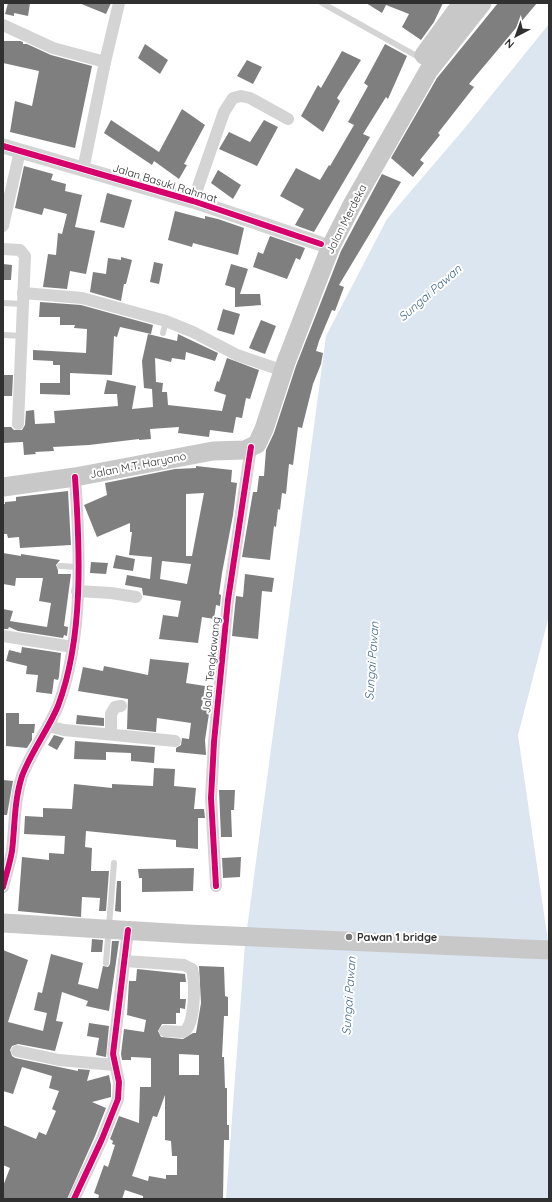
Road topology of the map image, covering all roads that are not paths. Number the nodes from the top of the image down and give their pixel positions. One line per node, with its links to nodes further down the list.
1 (119, 3): 7 (street)
2 (322, 3): 6 (lane)
3 (462, 3): 6 (main road, Jalan Merdeka)
4 (482, 3): 9 (main road, Jalan Merdeka)
5 (3, 26): 7 (street)
6 (422, 59): 9 (main road, Jalan Merdeka)
7 (105, 62): 12 (street)
8 (288, 119): 13 (street)
9 (381, 142): 15 (main road, Jalan Merdeka); 25 (main road, Jalan Merdeka)
10 (3, 146): 11 (street, Jalan Basuki Rahmat)
11 (20, 151): 12 (street, Jalan Basuki Rahmat); 14 (street)
12 (83, 170): 13 (street, Jalan Basuki Rahmat)
13 (193, 201): 15 (street, Jalan Basuki Rahmat)
14 (3, 226)
15 (320, 244): 23 (main road, Jalan Merdeka)
16 (3, 249): 17 (street)
17 (23, 299): 18 (lane); 19 (street); 22 (street)
18 (3, 303)
19 (166, 321): 20 (lane); 23 (street)
20 (163, 333)
21 (4, 335): 22 (lane)
22 (23, 336): 24 (street)
23 (275, 368): 25 (main road, Jalan Merdeka)
24 (18, 424)
25 (241, 448): 26 (main road, Jalan M.T. Haryono); 39 (street, Jalan Tengkawang)
26 (75, 477): 27 (main road, Jalan M.T. Haryono); 29 (street)
27 (3, 487)
28 (60, 566): 29 (lane)
29 (78, 567): 30 (street)
30 (77, 591): 31 (street); 33 (street)
31 (136, 597)
32 (3, 636): 33 (street)
33 (73, 647): 35 (street)
34 (121, 706): 36 (street)
35 (48, 726): 36 (street); 40 (street)
36 (111, 734): 37 (street)
37 (175, 741)
38 (114, 863): 42 (lane)
39 (216, 886)
40 (3, 887)
41 (3, 923): 42 (main road)
42 (109, 929): 43 (main road); 46 (lane)
43 (128, 930): 44 (main road); 45 (street)
44 (549, 950)
45 (124, 961): 47 (street); 49 (street)
46 (106, 963)
47 (165, 1031)
48 (17, 1051): 49 (street)
49 (114, 1065): 50 (street)
50 (74, 1199)

